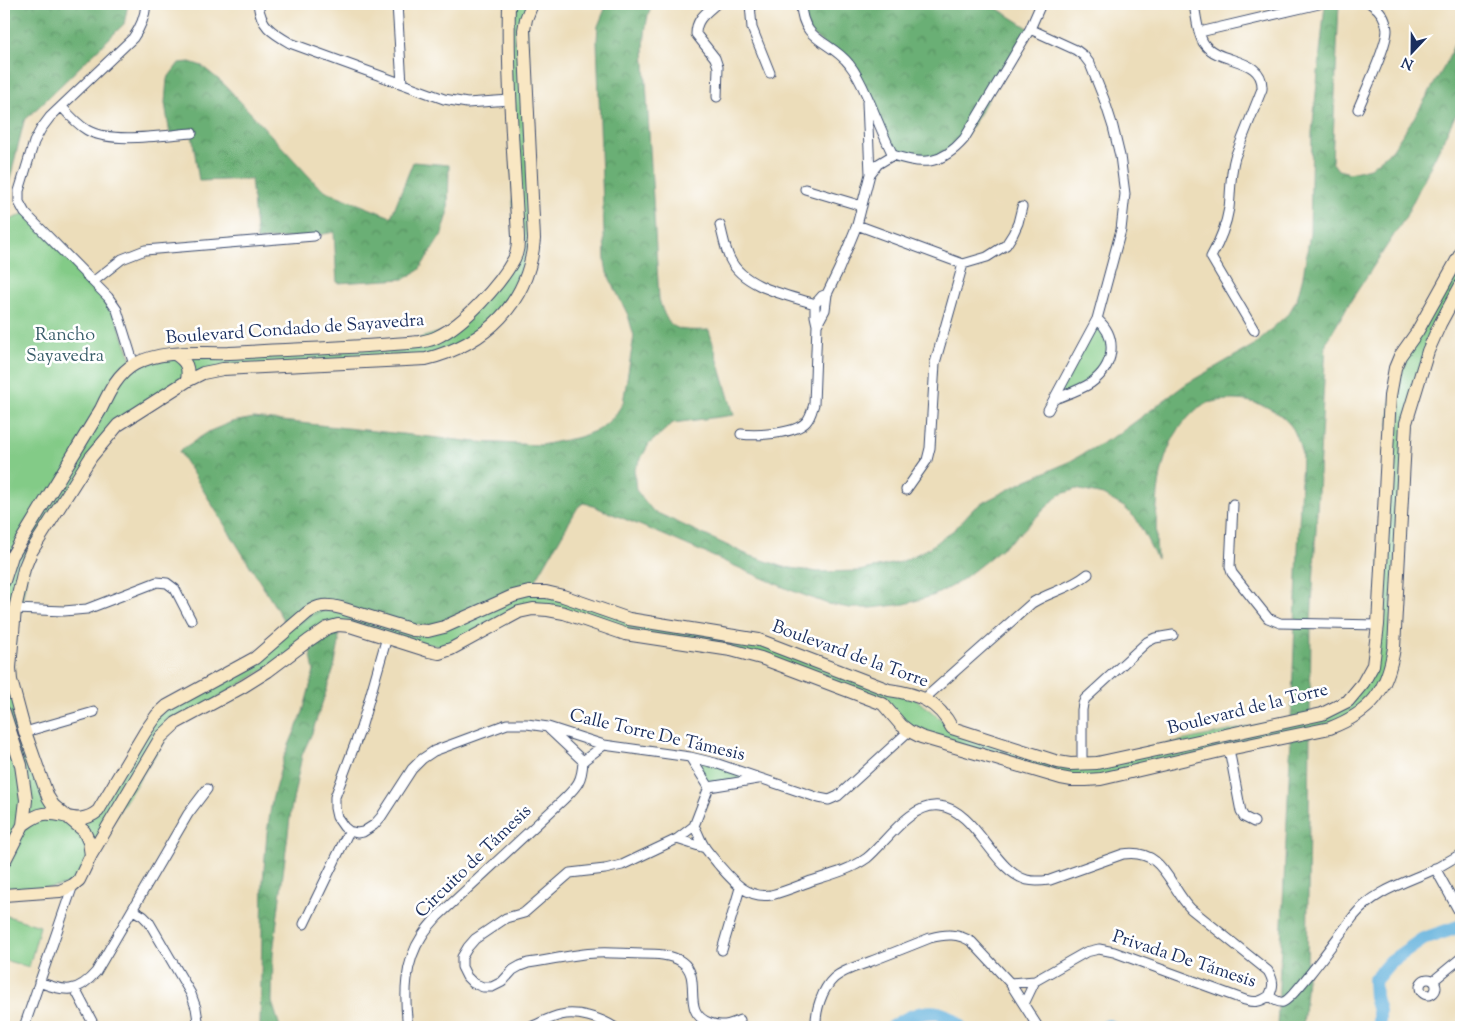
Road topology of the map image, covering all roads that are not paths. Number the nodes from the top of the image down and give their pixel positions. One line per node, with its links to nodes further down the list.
1 (146, 4): 20 (street)
2 (258, 4): 16 (street)
3 (397, 4): 16 (street)
4 (509, 4): 12 (street); 19 (street, Boulevard Condado de Sayavedra)
5 (716, 4): 18 (street)
6 (750, 4): 15 (street)
7 (801, 4): 17 (street)
8 (1041, 4): 13 (street)
9 (1194, 4): 14 (street)
10 (1319, 4): 14 (street)
11 (1372, 4): 21 (street)
12 (531, 6): 34 (street, Boulevard Condado de Sayavedra)
13 (1030, 29): 23 (street); 39 (street)
14 (1200, 32): 42 (street)
15 (770, 74)
16 (402, 84): 19 (street)
17 (867, 96): 23 (street); 24 (street)
18 (717, 97)
19 (510, 100): 32 (street, Boulevard Condado de Sayavedra)
20 (62, 107): 22 (street); 35 (street)
21 (1358, 109)
22 (192, 133)
23 (893, 155): 24 (street)
24 (870, 174): 26 (street)
25 (805, 189): 26 (street)
26 (862, 206): 29 (street)
27 (1022, 207): 33 (street)
28 (720, 225): 38 (street)
29 (857, 225): 33 (street); 37 (street)
30 (314, 236): 35 (street)
31 (1461, 253): 44 (street, Boulevard de la Torre)
32 (514, 259): 34 (street); 41 (street, Boulevard Condado de Sayavedra)
33 (963, 264): 56 (street)
34 (528, 275): 43 (street, Boulevard Condado de Sayavedra)
35 (94, 281): 47 (street)
36 (1461, 285): 45 (street, Boulevard de la Torre)
37 (827, 294): 38 (street); 40 (street)
38 (815, 304): 40 (street)
39 (1097, 319): 49 (street); 49 (street)
40 (817, 325): 55 (street)
41 (451, 329): 43 (street); 46 (street, Boulevard Condado de Sayavedra)
42 (1254, 330)
43 (466, 345): 48 (street, Boulevard Condado de Sayavedra)
44 (1407, 345): 45 (street); 52 (street, Boulevard de la Torre)
45 (1428, 351): 53 (street, Boulevard de la Torre)
46 (175, 354): 47 (street, Boulevard Condado de Sayavedra); 48 (street)
47 (134, 365): 50 (street, Boulevard Condado de Sayavedra)
48 (187, 381): 54 (street, Boulevard Condado de Sayavedra)
49 (1055, 399): 51 (street)
50 (101, 409): 54 (street); 59 (street, Boulevard Condado de Sayavedra)
51 (1048, 410)
52 (1389, 422): 53 (street); 63 (street, Boulevard de la Torre)
53 (1406, 423): 78 (street, Boulevard de la Torre)
54 (118, 425): 60 (street, Boulevard Condado de Sayavedra)
55 (741, 434)
56 (906, 490)
57 (1233, 504): 63 (street)
58 (1088, 574): 68 (street)
59 (4, 581)
60 (15, 609): 61 (street); 75 (street, Boulevard Condado de Sayavedra)
61 (191, 620)
62 (296, 622): 66 (street); 67 (street, Boulevard de la Torre); 85 (street, Boulevard de la Torre)
63 (1378, 625): 81 (street, Boulevard de la Torre)
64 (1173, 635): 81 (street)
65 (387, 637): 66 (street, Boulevard de la Torre); 69 (street, Boulevard de la Torre); 89 (street)
66 (308, 640): 93 (street, Boulevard de la Torre)
67 (889, 690): 68 (street, Boulevard de la Torre); 69 (street)
68 (924, 698): 73 (street, Boulevard de la Torre)
69 (882, 704): 74 (street, Boulevard de la Torre)
70 (4, 712): 87 (street)
71 (94, 712): 75 (street)
72 (548, 727): 77 (street, Calle Torre De Támesis); 80 (street); 89 (street, Calle Torre De Támesis)
73 (952, 728): 76 (street); 81 (street, Boulevard de la Torre)
74 (909, 731): 76 (street, Boulevard de la Torre); 82 (street, Calle Torre De Támesis)
75 (25, 732): 85 (street, Boulevard Condado de Sayavedra)
76 (942, 742): 78 (street, Boulevard de la Torre)
77 (604, 745): 79 (street, Calle Torre De Támesis); 80 (street)
78 (1229, 749): 86 (street)
79 (690, 757): 82 (street, Calle Torre De Támesis); 83 (street)
80 (584, 761): 115 (street, Circuito de Támesis)
81 (1082, 764)
82 (760, 778): 83 (street)
83 (709, 787): 88 (street)
84 (207, 789): 99 (street)
85 (68, 818): 87 (street, Boulevard de la Torre); 93 (street, Boulevard Condado de Sayavedra)
86 (1254, 822)
87 (23, 825): 94 (street)
88 (694, 826): 90 (street); 91 (street)
89 (349, 831): 101 (street)
90 (677, 839): 91 (street); 111 (street)
91 (705, 848): 97 (street)
92 (1461, 854): 95 (street)
93 (92, 855): 96 (street)
94 (4, 862)
95 (1435, 868): 100 (street); 109 (street, Privada De Támesis)
96 (73, 885): 98 (street); 106 (street)
97 (740, 888): 102 (street); 109 (street)
98 (4, 894)
99 (133, 910): 108 (street); 114 (street)
100 (1461, 915)
101 (304, 924)
102 (722, 950)
103 (1461, 958): 105 (street)
104 (1035, 981): 107 (street, Privada De Támesis); 109 (street, Privada De Támesis); 110 (street)
105 (1433, 981)
106 (39, 982): 108 (street); 112 (street)
107 (1010, 983): 110 (street); 118 (street)
108 (75, 989): 113 (street)
109 (1269, 996)
110 (1024, 1004): 119 (street)
111 (740, 1020)
112 (24, 1027)
113 (95, 1027)
114 (199, 1027)
115 (408, 1027)
116 (531, 1027): 117 (street)
117 (614, 1027)
118 (816, 1027)
119 (1038, 1027)

